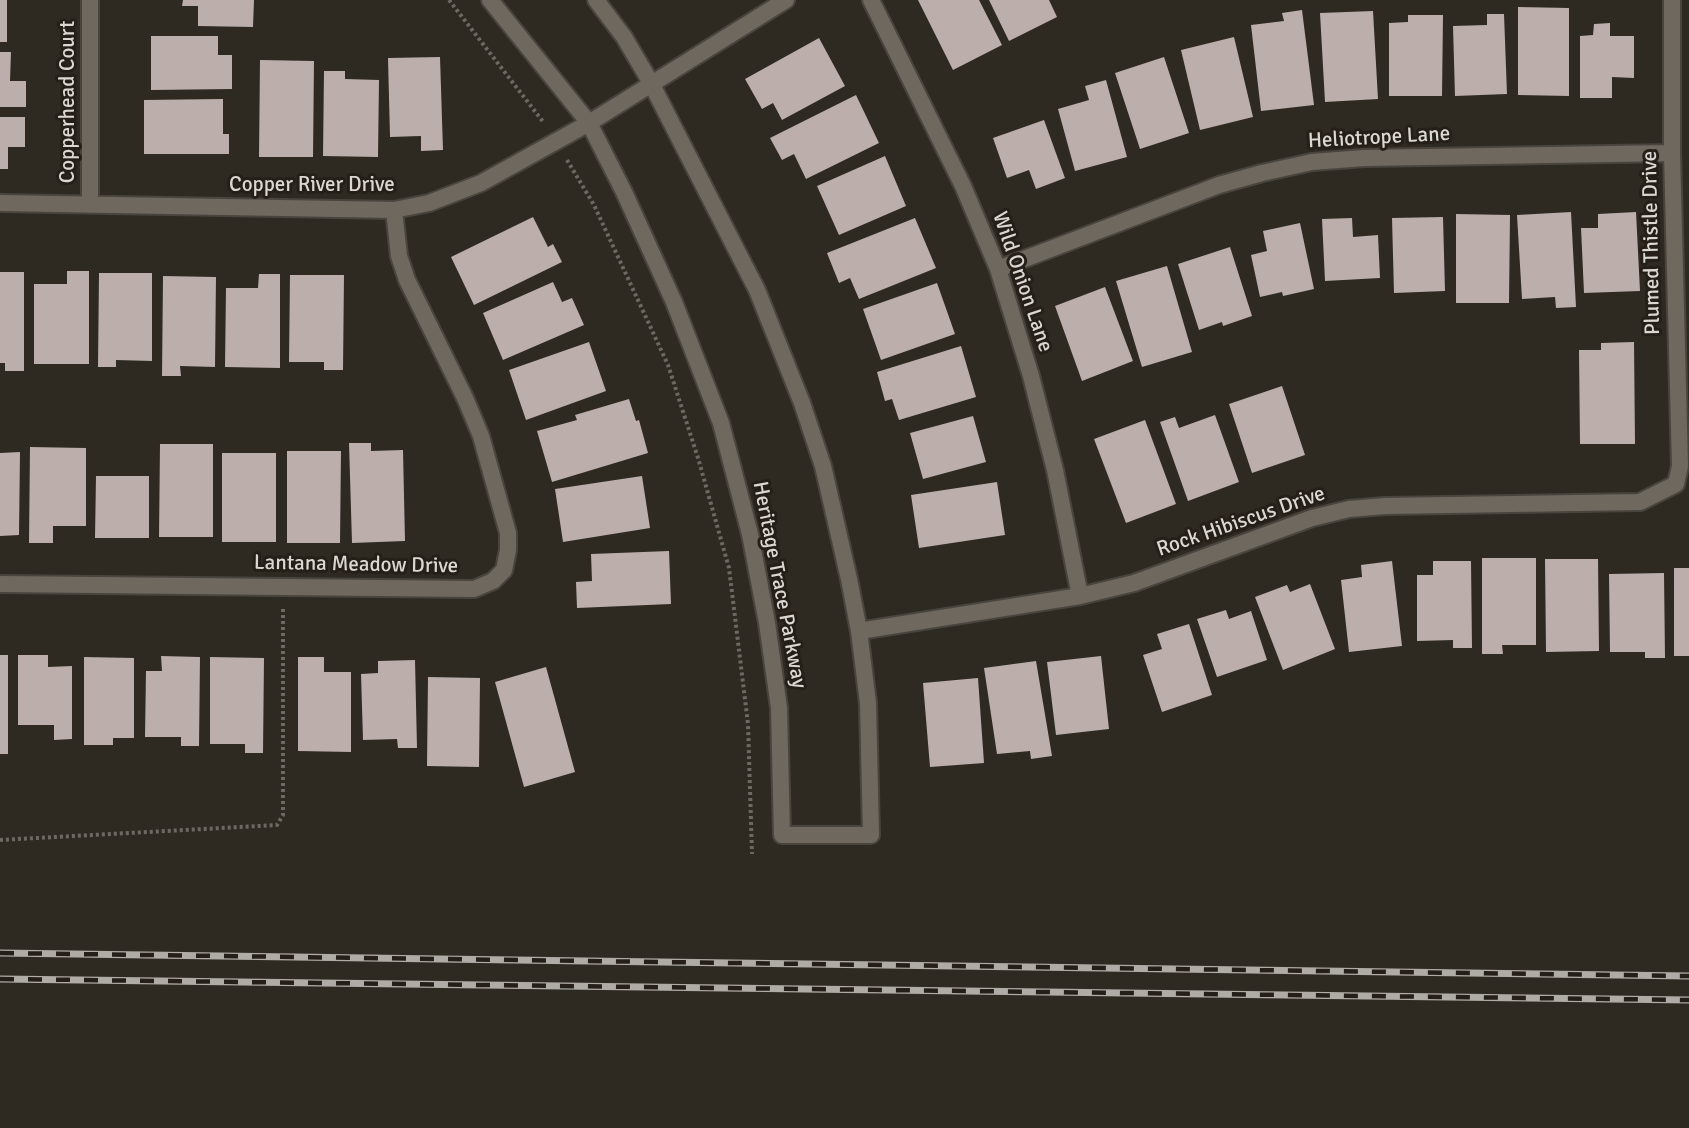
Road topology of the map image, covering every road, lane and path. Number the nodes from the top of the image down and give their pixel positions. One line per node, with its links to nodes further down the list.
1 (90, 0): 13 (street, Copperhead Court)
2 (449, 0): 10 (path)
3 (490, 0): 9 (street, Heritage Trace Parkway)
4 (596, 0): 8 (street, Heritage Trace Parkway)
5 (786, 0): 8 (street, Copper River Drive)
6 (871, 0): 15 (street, Wild Onion Lane)
7 (1672, 0): 11 (street, Plumed Thistle Drive)
8 (651, 83): 9 (street, Copper River Drive); 20 (street, Heritage Trace Parkway)
9 (589, 123): 10 (street, Copper River Drive); 20 (street, Heritage Trace Parkway)
10 (555, 141): 14 (street, Copper River Drive); 22 (path)
11 (1672, 153): 15 (street, Heliotrope Lane); 16 (street, Plumed Thistle Drive)
12 (0, 203): 13 (street, Copper River Drive)
13 (90, 205): 14 (street, Copper River Drive)
14 (394, 210): 18 (street, Lantana Meadow Drive)
15 (998, 269): 19 (street, Wild Onion Lane)
16 (1676, 484): 19 (street, Rock Hibiscus Drive)
17 (0, 584): 18 (street, Lantana Meadow Drive)
18 (283, 587): 21 (path)
19 (1080, 596): 20 (street, Rock Hibiscus Drive)
20 (859, 631)
21 (0, 840)
22 (752, 854)

